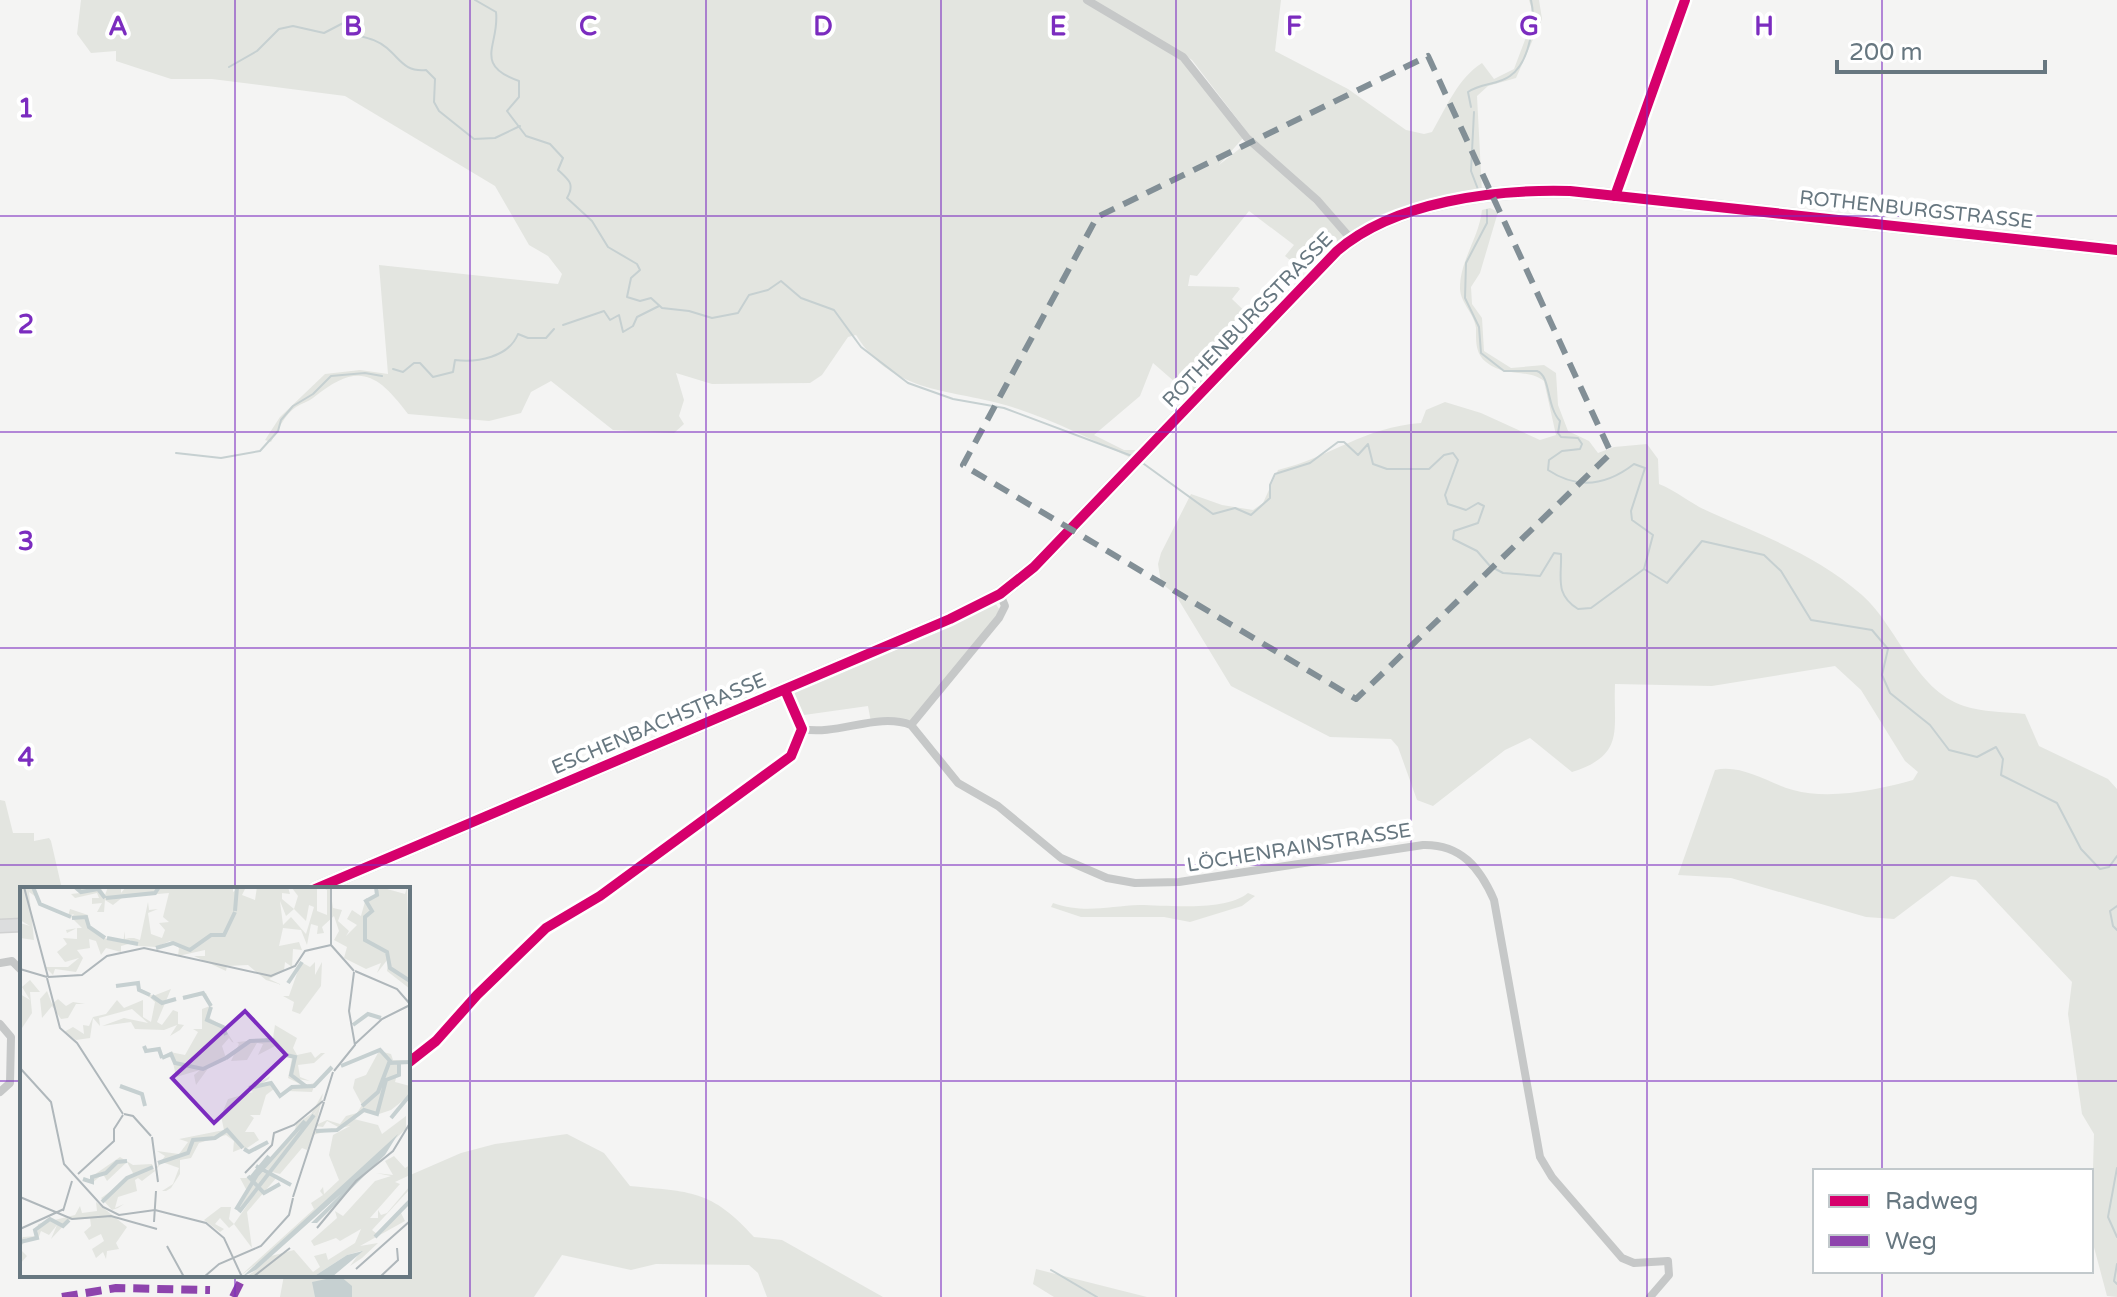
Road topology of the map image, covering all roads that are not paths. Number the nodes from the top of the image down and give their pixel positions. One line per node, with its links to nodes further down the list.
1 (1087, 0): 4 (street)
2 (1685, 0): 3 (street)
3 (1615, 196): 4 (street, ROTHENBURGSTRASSE); 5 (street, ROTHENBURGSTRASSE)
4 (1351, 239): 6 (street, ROTHENBURGSTRASSE)
5 (2117, 250)
6 (1013, 585): 7 (street, ESCHENBACHSTRASSE)
7 (1000, 594): 8 (street, ESCHENBACHSTRASSE); 9 (street)
8 (785, 690): 9 (street); 10 (street, ESCHENBACHSTRASSE)
9 (911, 725): 17 (street, LÖCHENRAINSTRASSE)
10 (320, 887)
11 (20, 925): 12 (street)
12 (0, 926)
13 (0, 963): 14 (street)
14 (20, 969)
15 (0, 1024): 16 (street)
16 (0, 1092)
17 (1650, 1297)

